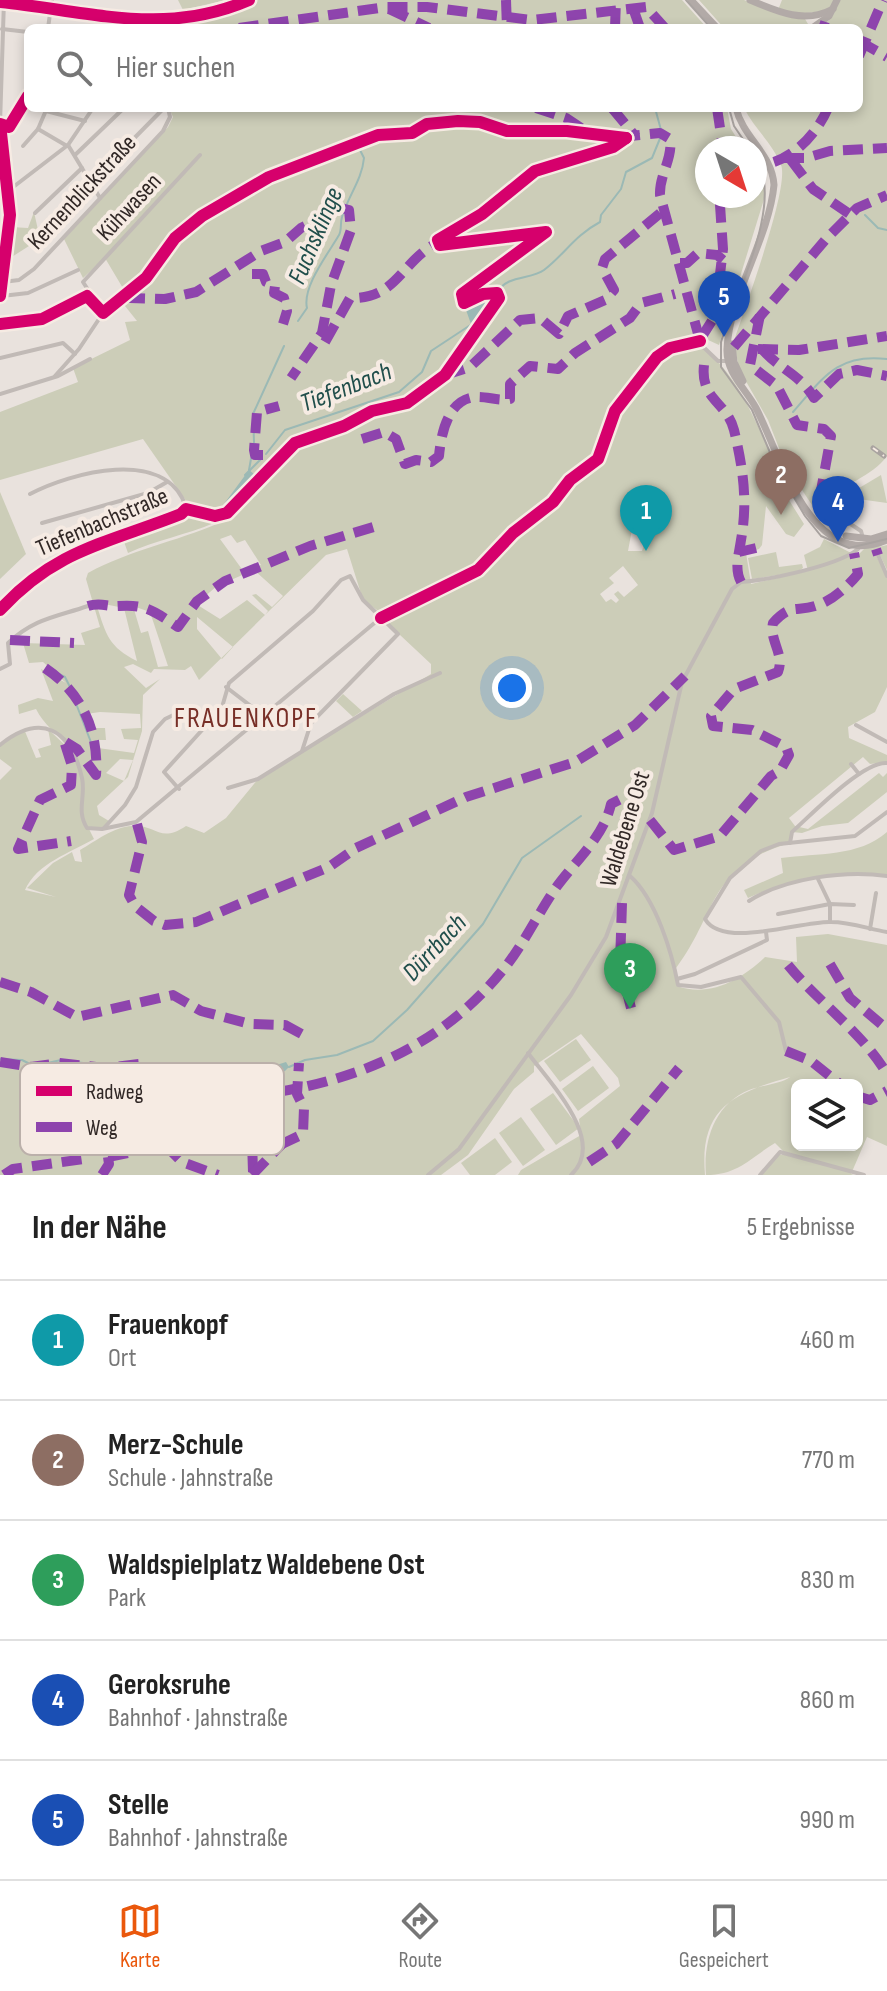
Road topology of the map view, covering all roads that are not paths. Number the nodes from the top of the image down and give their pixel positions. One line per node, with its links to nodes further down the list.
1 (5, 0): 5 (main road); 14 (street)
2 (245, 0): 8 (main road)
3 (693, 0): 11 (main road)
4 (750, 0): 7 (main road)
5 (52, 2): 8 (main road); 9 (street)
6 (835, 3): 7 (main road); 13 (main road)
7 (812, 16): 12 (main road)
8 (133, 17): 10 (street)
9 (49, 24)
10 (131, 24)
11 (715, 24)
12 (811, 24)
13 (820, 24)
14 (1, 29): 15 (street); 25 (street)
15 (24, 32)
16 (24, 103): 25 (street)
17 (46, 112): 26 (street)
18 (56, 112): 24 (street)
19 (91, 112): 24 (street)
20 (120, 112): 29 (street)
21 (162, 112): 32 (street)
22 (167, 112): 34 (street, Kernenblickstraße)
23 (739, 112): 46 (main road)
24 (85, 121): 28 (street)
25 (0, 124): 33 (street)
26 (38, 129): 27 (street); 28 (street)
27 (23, 146)
28 (68, 146): 29 (street); 33 (street)
29 (75, 155): 31 (street)
30 (200, 155): 40 (street, Kühwasen)
31 (82, 168): 32 (street); 36 (street)
32 (91, 182): 34 (street)
33 (8, 191): 38 (street)
34 (100, 198): 38 (street, Kernenblickstraße)
35 (228, 200): 41 (street)
36 (35, 213)
37 (78, 270): 39 (street)
38 (3, 282): 39 (street)
39 (0, 296)
40 (91, 298): 41 (street); 42 (street)
41 (103, 313): 43 (street)
42 (0, 324)
43 (75, 354): 44 (street); 47 (street)
44 (0, 358)
45 (90, 359): 47 (street)
46 (730, 360): 55 (main road); 60 (street)
47 (55, 376): 48 (street)
48 (0, 394)
49 (167, 482): 50 (street); 52 (street); 59 (street, Tiefenbachstraße)
50 (33, 491)
51 (820, 496): 55 (street)
52 (42, 523)
53 (887, 534): 55 (main road)
54 (887, 540): 55 (main road)
55 (862, 542): 80 (street, Waldebene Ost)
56 (878, 555): 57 (street)
57 (887, 576)
58 (88, 606): 61 (street)
59 (0, 610)
60 (381, 618): 63 (street); 64 (street); 69 (street)
61 (0, 669)
62 (440, 673): 69 (street)
63 (226, 687): 64 (street); 65 (street)
64 (265, 717): 74 (street)
65 (213, 718): 74 (street); 76 (street)
66 (856, 725): 67 (street)
67 (887, 742)
68 (0, 745): 78 (street)
69 (302, 751): 73 (street)
70 (887, 763): 72 (street)
71 (851, 764): 72 (street)
72 (859, 774): 79 (street)
73 (228, 788)
74 (179, 789): 77 (street)
75 (887, 812): 79 (street)
76 (112, 821): 77 (street); 78 (street)
77 (115, 827): 78 (street)
78 (102, 829)
79 (790, 843): 92 (street)
80 (630, 876): 94 (street); 96 (street, Waldebene Ost)
81 (887, 876): 82 (street)
82 (818, 879): 84 (street); 85 (street)
83 (876, 893): 89 (street)
84 (749, 901)
85 (830, 904): 86 (street); 87 (street); 88 (street)
86 (854, 905)
87 (778, 914)
88 (830, 921): 89 (street); 90 (street)
89 (870, 929): 91 (street)
90 (766, 932): 92 (street); 93 (street)
91 (887, 932)
92 (758, 933): 93 (street)
93 (760, 941): 94 (street)
94 (677, 979): 95 (street)
95 (786, 1051)
96 (528, 1053): 97 (street, Waldebene Ost); 98 (street)
97 (428, 1175)
98 (571, 1175)
99 (760, 1175): 100 (street)
100 (864, 1175)

